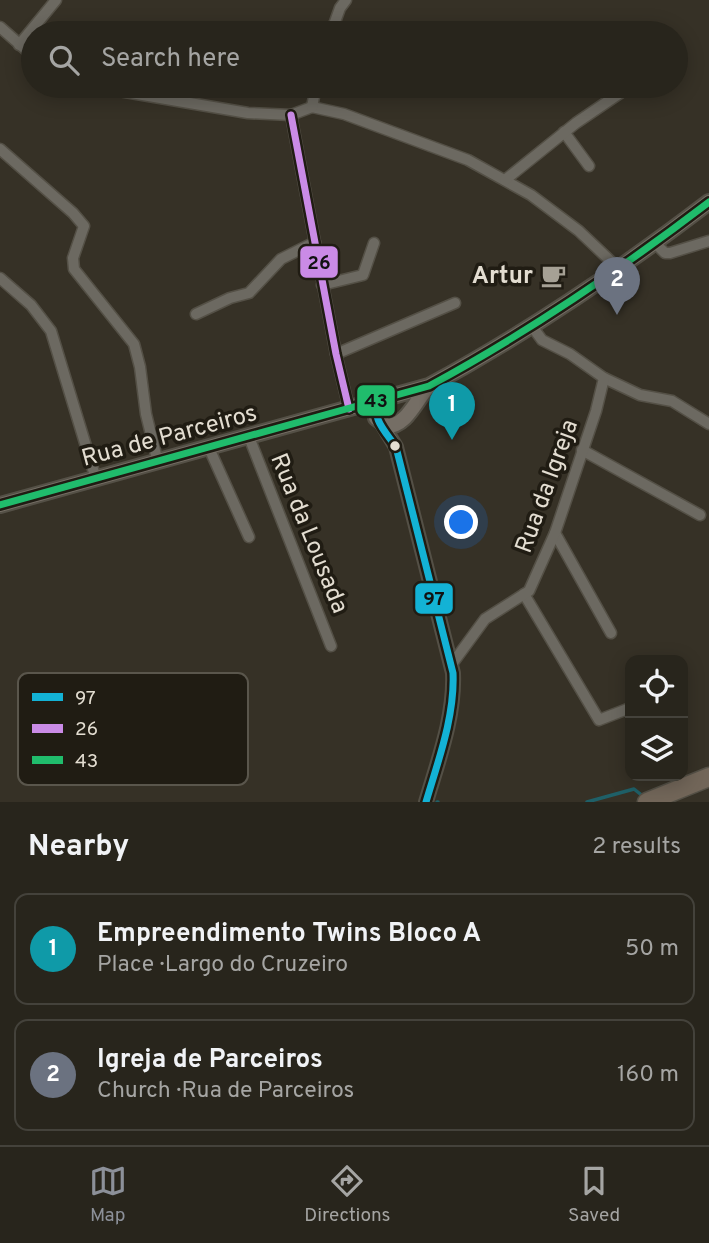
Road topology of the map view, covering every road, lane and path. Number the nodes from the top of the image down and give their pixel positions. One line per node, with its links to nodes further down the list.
1 (56, 0): 3 (street)
2 (346, 0): 4 (street)
3 (39, 21)
4 (335, 21)
5 (0, 27): 7 (street)
6 (21, 43): 7 (street)
7 (19, 45)
8 (160, 98): 12 (street)
9 (314, 98): 11 (street)
10 (613, 98): 13 (street)
11 (312, 107): 12 (street); 16 (street)
12 (291, 115): 19 (street)
13 (564, 132): 15 (street); 16 (street)
14 (0, 149): 41 (street)
15 (589, 166)
16 (505, 180): 22 (street)
17 (709, 202): 21 (main road)
18 (709, 240): 21 (street)
19 (315, 242): 24 (street); 26 (street)
20 (374, 243): 24 (street)
21 (655, 243): 22 (main road)
22 (619, 269): 27 (main road)
23 (0, 278): 42 (street)
24 (322, 285): 28 (street)
25 (455, 303): 28 (street)
26 (196, 314)
27 (531, 326): 29 (street); 30 (main road)
28 (336, 354): 33 (street)
29 (604, 378): 36 (street); 40 (street, Rua da Igreja)
30 (429, 386): 31 (main road); 34 (main road)
31 (398, 396): 32 (main road); 34 (main road)
32 (379, 400): 33 (main road, Rua de Parceiros); 35 (main road)
33 (349, 409): 35 (main road); 37 (main road, Rua de Parceiros)
34 (405, 417): 35 (main road); 38 (street)
35 (379, 421): 38 (street)
36 (709, 424)
37 (249, 437): 39 (main road, Rua de Parceiros); 49 (street, Rua da Lousada)
38 (396, 447): 50 (street)
39 (209, 448): 41 (main road, Rua de Parceiros); 46 (street)
40 (582, 450): 44 (street); 45 (street, Rua da Igreja)
41 (158, 463): 42 (main road, Rua de Parceiros)
42 (96, 479): 43 (main road, Rua de Parceiros)
43 (0, 505)
44 (700, 515)
45 (555, 533): 47 (street, Rua da Igreja); 48 (street)
46 (249, 537)
47 (524, 594): 50 (street, Rua da Igreja); 51 (street)
48 (611, 634)
49 (331, 646)
50 (452, 664): 54 (street)
51 (625, 710)
52 (707, 770): 53 (highway)
53 (653, 799)
54 (426, 802)

